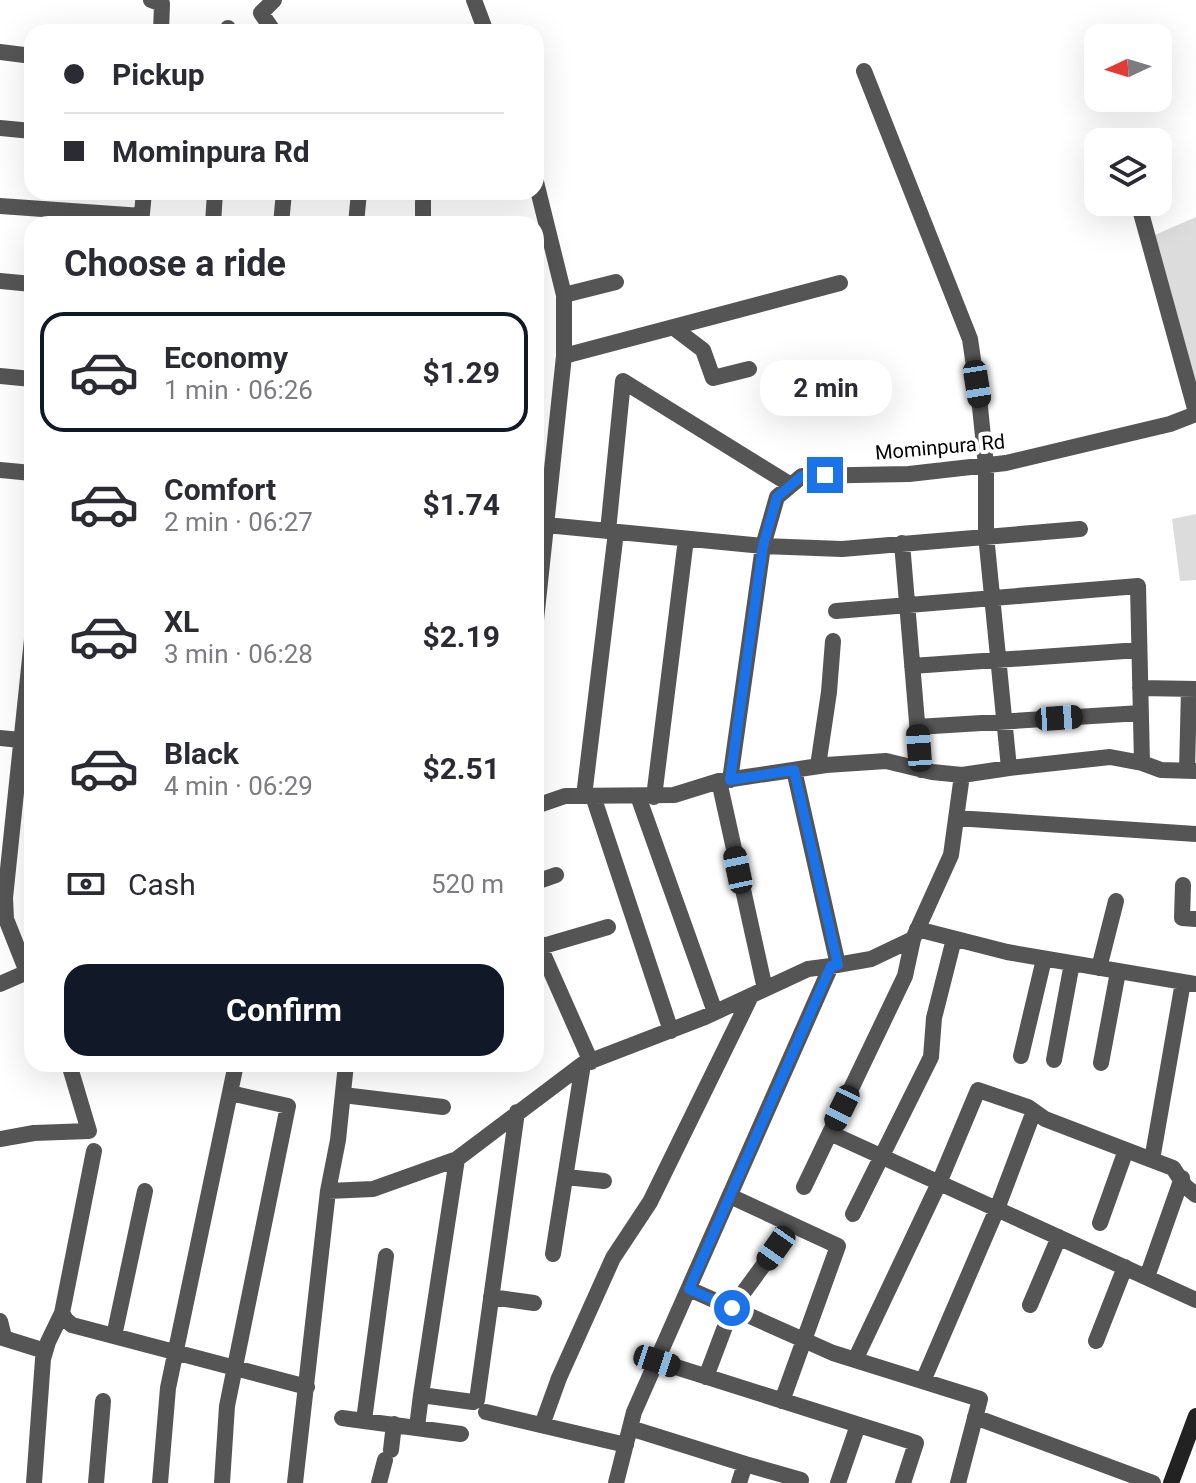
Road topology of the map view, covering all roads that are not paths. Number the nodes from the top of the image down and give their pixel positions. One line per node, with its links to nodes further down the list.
1 (151, 0): 5 (street)
2 (274, 0): 4 (street)
3 (474, 0): 7 (street)
4 (258, 6): 6 (street)
5 (161, 24)
6 (269, 24)
7 (483, 24)
8 (0, 52): 9 (street)
9 (24, 55)
10 (864, 71): 28 (street)
11 (0, 128): 12 (street)
12 (24, 130)
13 (540, 200): 21 (street)
14 (0, 206): 15 (street)
15 (101, 216)
16 (1142, 216): 27 (street)
17 (0, 281): 19 (street)
18 (616, 282): 21 (street)
19 (24, 283)
20 (840, 283): 22 (street)
21 (564, 295): 23 (street)
22 (674, 328): 23 (street); 24 (street)
23 (564, 356): 32 (street)
24 (749, 369)
25 (0, 376): 26 (street)
26 (24, 378)
27 (1196, 413): 28 (street, Mominpura Rd)
28 (986, 466): 31 (street, Mominpura Rd); 36 (street)
29 (0, 470): 30 (street)
30 (24, 472)
31 (791, 485): 35 (street); 39 (street)
32 (544, 502)
33 (544, 524): 35 (street)
34 (1080, 529): 36 (street)
35 (612, 531): 37 (street); 63 (street)
36 (986, 535): 38 (street); 40 (street)
37 (686, 539): 39 (street); 64 (street)
38 (902, 543): 39 (street); 41 (street)
39 (763, 546): 62 (street)
40 (992, 597): 41 (street); 44 (street); 45 (street)
41 (907, 606): 42 (street); 46 (street)
42 (836, 611)
43 (833, 641): 56 (street)
44 (1139, 650): 45 (street); 47 (street)
45 (998, 659): 46 (street); 50 (street)
46 (912, 666): 51 (street)
47 (1140, 688): 48 (street); 49 (street)
48 (1193, 689): 60 (street)
49 (1141, 713): 50 (street); 55 (street)
50 (1004, 721): 51 (street); 57 (street)
51 (917, 727): 59 (street)
52 (0, 738): 53 (street)
53 (24, 741)
54 (24, 747): 65 (street)
55 (1142, 763): 57 (street); 60 (street)
56 (818, 766): 58 (street); 59 (street)
57 (1009, 768): 61 (street)
58 (794, 770): 62 (street); 84 (street)
59 (921, 770): 61 (street)
60 (1192, 771)
61 (962, 775): 67 (street)
62 (725, 780): 64 (street); 90 (street)
63 (588, 796): 64 (street); 66 (street); 92 (street)
64 (646, 797): 91 (street)
65 (7, 800): 69 (street)
66 (544, 803)
67 (956, 818): 68 (street); 77 (street)
68 (1196, 834)
69 (4, 864): 74 (street)
70 (556, 875): 71 (street)
71 (544, 879)
72 (1183, 885): 75 (street)
73 (1116, 901): 85 (street)
74 (3, 914): 82 (street)
75 (1196, 919)
76 (608, 927): 79 (street)
77 (915, 934): 78 (street); 84 (street); 105 (street)
78 (954, 939): 81 (street); 109 (street)
79 (544, 941)
80 (544, 957): 95 (street)
81 (1044, 959): 83 (street); 93 (street)
82 (24, 960)
83 (1072, 963): 85 (street); 94 (street)
84 (835, 965): 90 (street); 120 (street)
85 (1099, 968): 86 (street)
86 (1118, 972): 88 (street); 96 (street)
87 (24, 973): 89 (street)
88 (1190, 983): 111 (street)
89 (0, 984)
90 (758, 992): 91 (street); 158 (street)
91 (715, 1012): 92 (street)
92 (671, 1031): 95 (street)
93 (1021, 1056)
94 (1054, 1060)
95 (587, 1063): 104 (street); 112 (street)
96 (1101, 1063)
97 (71, 1072): 106 (street)
98 (234, 1072): 100 (street)
99 (345, 1072): 101 (street)
100 (230, 1093): 142 (street); 145 (street)
101 (343, 1095): 102 (street); 118 (street)
102 (443, 1107)
103 (1034, 1111): 107 (street); 115 (street); 121 (street)
104 (517, 1112): 110 (street); 131 (street)
105 (830, 1133): 109 (street); 116 (street)
106 (0, 1139)
107 (1126, 1150): 111 (street); 124 (street)
108 (94, 1151): 136 (street)
109 (881, 1156): 115 (street); 122 (street)
110 (457, 1159): 118 (street); 149 (street)
111 (1152, 1160): 113 (street)
112 (566, 1177): 114 (street); 126 (street)
113 (1182, 1178): 119 (street); 129 (street)
114 (604, 1181)
115 (939, 1183): 121 (street); 143 (street)
116 (804, 1187)
117 (145, 1191): 138 (street)
118 (328, 1191): 148 (street)
119 (1196, 1195)
120 (730, 1196): 123 (street); 130 (street)
121 (997, 1209): 125 (street); 147 (street)
122 (853, 1214)
123 (786, 1222): 135 (street); 139 (street)
124 (1100, 1223)
125 (1059, 1237): 128 (street); 134 (street)
126 (553, 1254)
127 (386, 1256): 156 (street)
128 (1125, 1267): 129 (street); 140 (street)
129 (1147, 1277): 132 (street)
130 (689, 1289): 135 (street); 144 (street)
131 (491, 1297): 133 (street); 149 (street)
132 (1196, 1300)
133 (534, 1303)
134 (1030, 1305)
135 (732, 1308): 139 (street); 146 (street)
136 (62, 1313): 138 (street); 141 (street)
137 (1, 1332): 141 (street)
138 (114, 1336): 142 (street)
139 (805, 1340): 143 (street); 151 (street)
140 (1096, 1341)
141 (45, 1351): 165 (street)
142 (176, 1352): 145 (street); 167 (street)
143 (855, 1360): 147 (street)
144 (657, 1361): 146 (street); 162 (street)
145 (236, 1368): 148 (street); 168 (street)
146 (706, 1377): 151 (street)
147 (923, 1381): 154 (street)
148 (307, 1387): 169 (street)
149 (421, 1395): 160 (street)
150 (103, 1401): 166 (street)
151 (782, 1401): 159 (street)
152 (486, 1412): 158 (street)
153 (1196, 1416): 177 (street)
154 (975, 1417): 175 (street); 176 (street)
155 (342, 1418): 156 (street)
156 (364, 1420): 157 (street)
157 (394, 1424): 160 (street); 170 (street)
158 (542, 1425): 162 (street)
159 (858, 1425): 173 (street); 174 (street)
160 (417, 1427): 161 (street)
161 (461, 1434)
162 (628, 1437): 163 (street); 171 (street)
163 (745, 1464): 164 (street); 172 (street)
164 (801, 1480)
165 (34, 1483)
166 (96, 1483)
167 (160, 1483)
168 (222, 1483)
169 (295, 1483)
170 (379, 1483)
171 (616, 1483)
172 (739, 1483)
173 (838, 1483)
174 (903, 1483)
175 (958, 1483)
176 (1153, 1483)
177 (1171, 1483)

